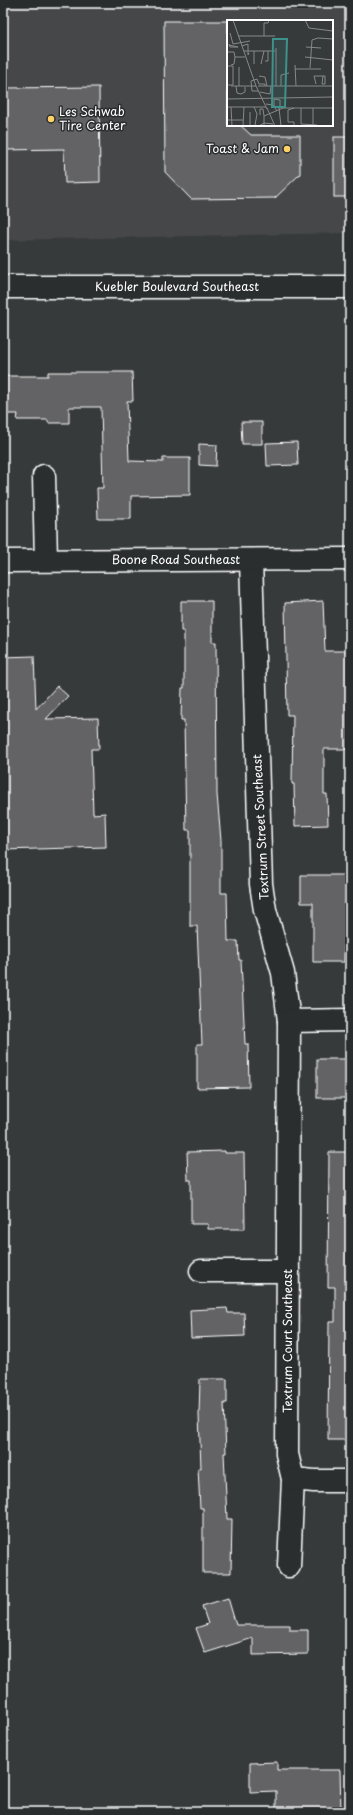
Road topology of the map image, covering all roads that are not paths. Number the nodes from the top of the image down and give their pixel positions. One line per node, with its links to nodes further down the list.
1 (3, 287): 2 (street, Kuebler Boulevard Southeast)
2 (350, 287)
3 (44, 476): 5 (street)
4 (350, 559): 6 (street, Boone Road Southeast)
5 (46, 560): 6 (street, Boone Road Southeast); 7 (street, Boone Road Southeast)
6 (251, 560): 9 (street, Textrum Street Southeast)
7 (3, 561)
8 (350, 1020): 9 (street)
9 (289, 1021): 10 (street, Textrum Street Southeast)
10 (288, 1115): 11 (street, Textrum Court Southeast)
11 (288, 1271): 12 (street); 13 (street, Textrum Court Southeast)
12 (201, 1272)
13 (293, 1479): 14 (street); 15 (street, Textrum Court Southeast)
14 (350, 1481)
15 (289, 1566)

